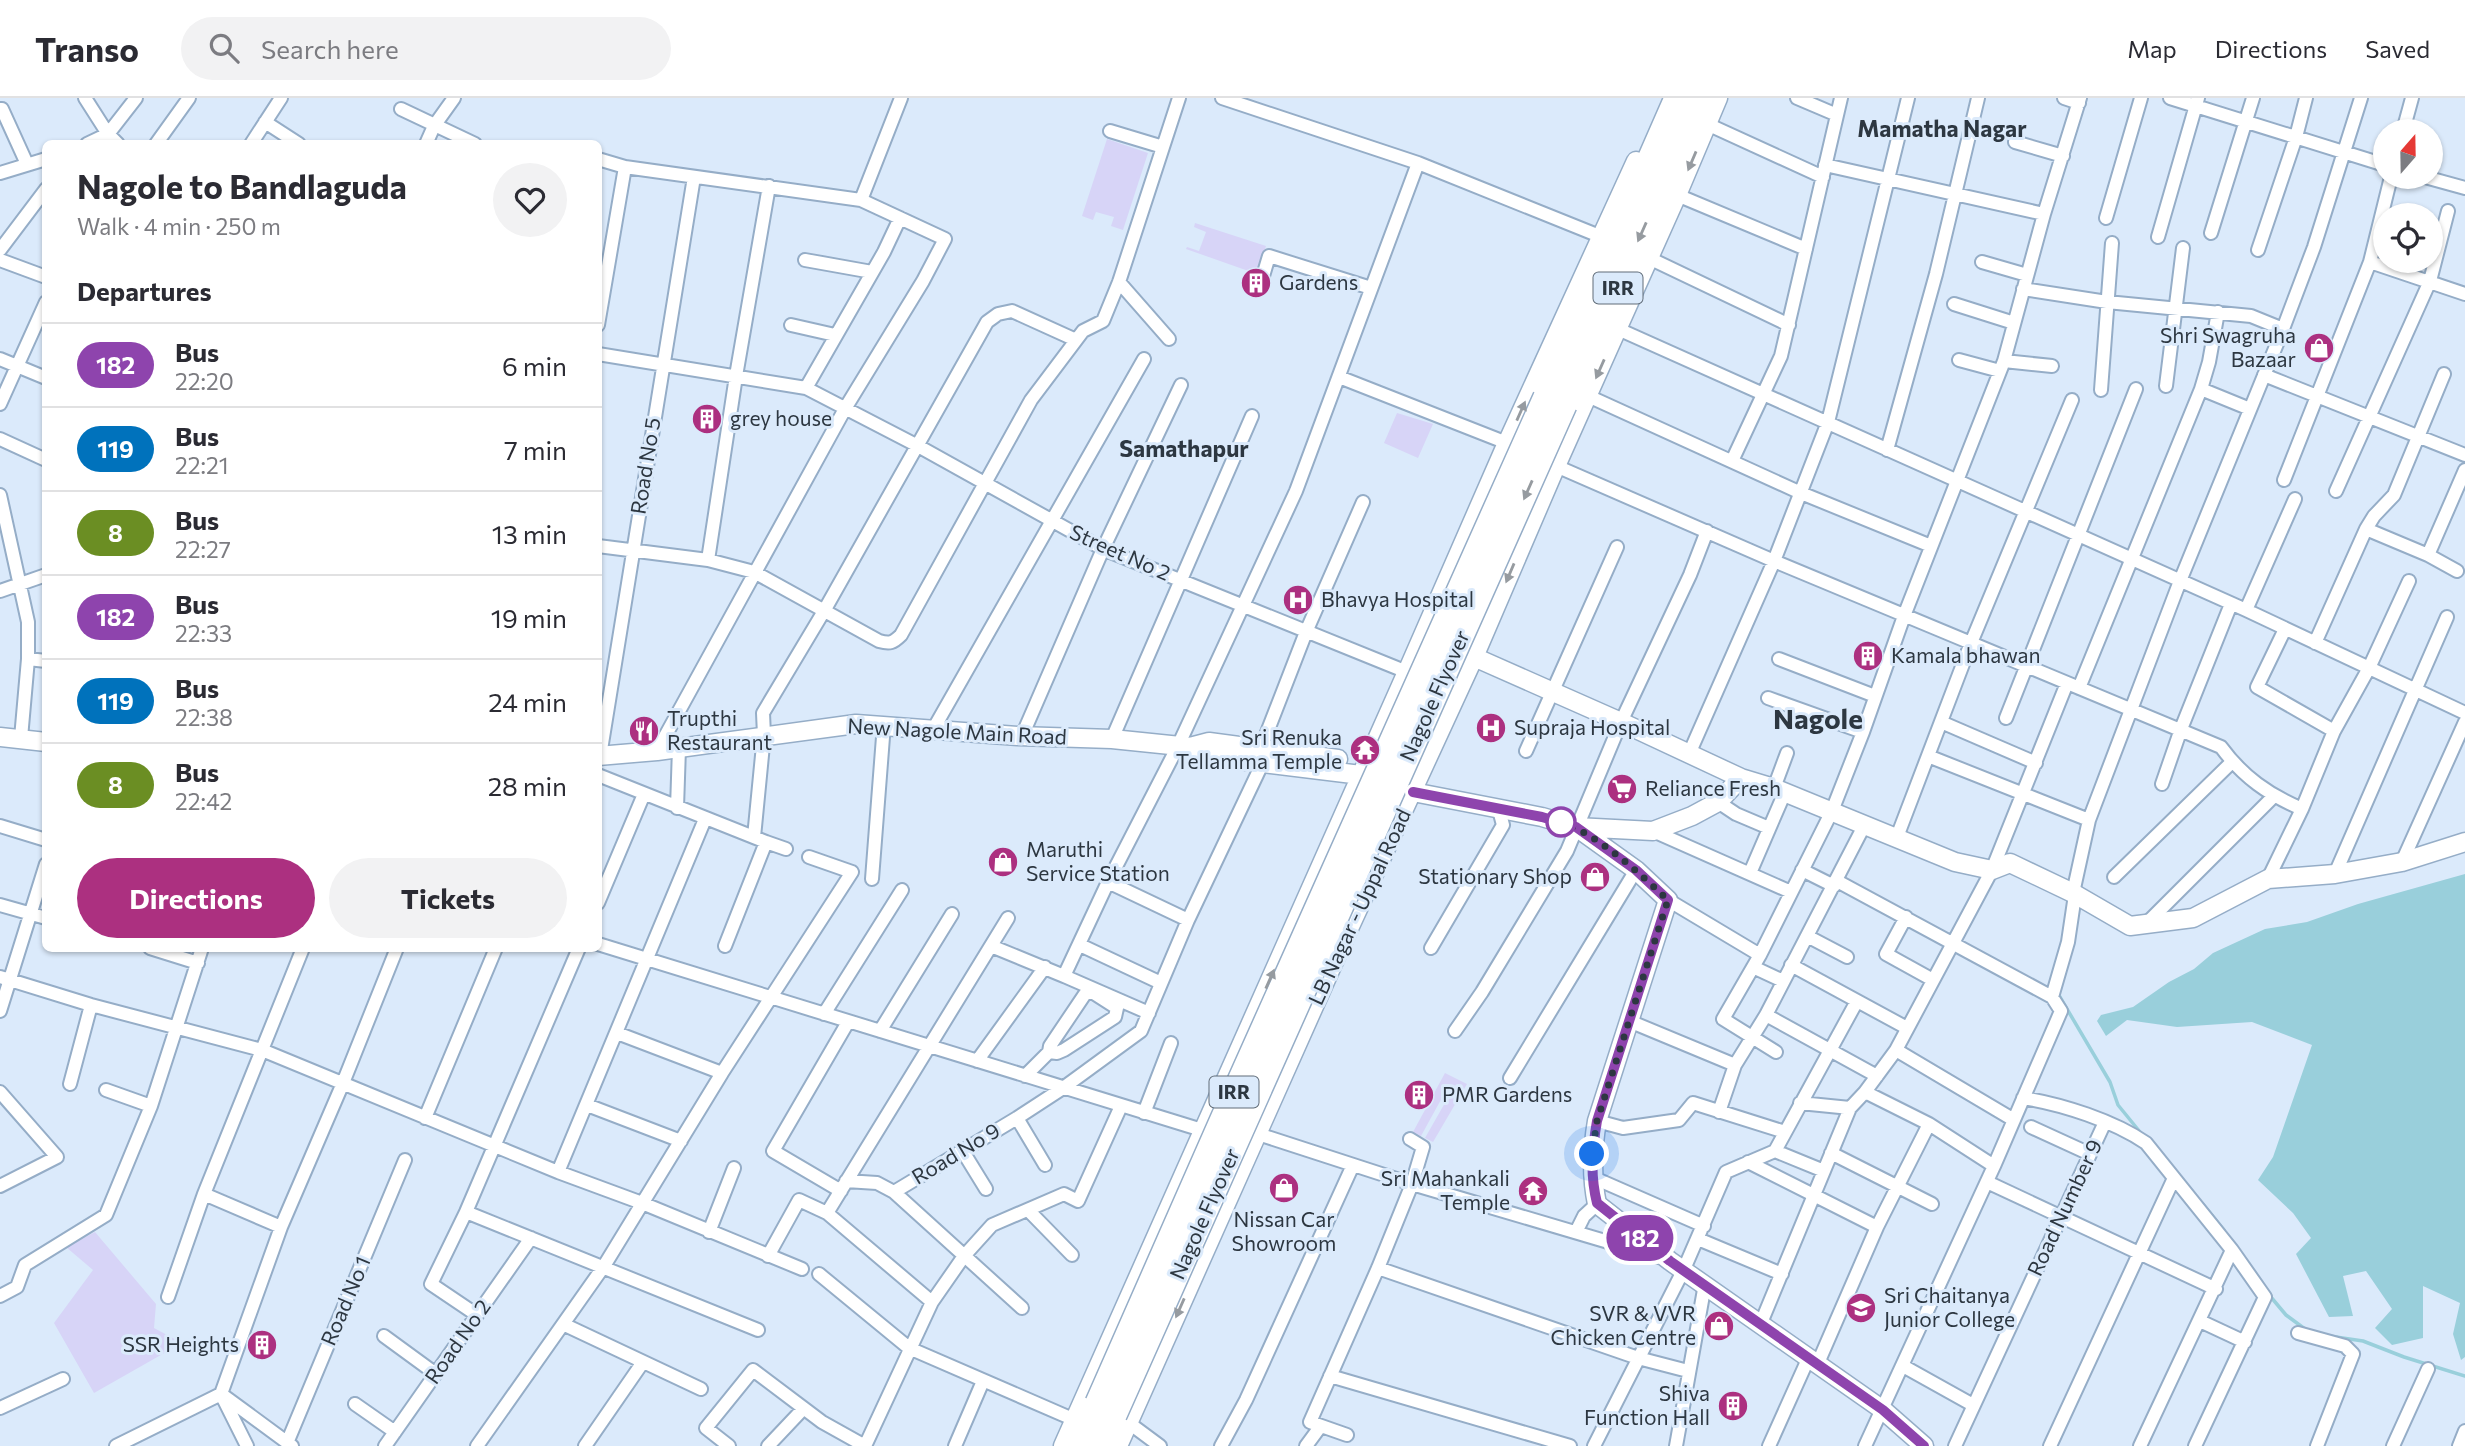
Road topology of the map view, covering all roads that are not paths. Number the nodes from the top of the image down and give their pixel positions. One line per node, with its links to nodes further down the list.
1 (85, 98): 35 (street)
2 (136, 98): 35 (street)
3 (189, 98): 36 (street)
4 (281, 98): 29 (street)
5 (454, 98): 32 (street)
6 (901, 98): 62 (street)
7 (1222, 98): 48 (street)
8 (1675, 98): 68 (street); 125 (highway, Nagole Flyover / IRR)
9 (1700, 98): 125 (highway, Nagole Flyover / IRR, one-way to 125)
10 (1718, 98): 31 (street, LB Nagar - Uppal Road)
11 (1797, 98): 27 (street)
12 (1841, 98): 27 (street)
13 (1908, 98): 54 (street)
14 (1978, 98): 60 (street)
15 (2064, 98): 22 (street)
16 (2141, 98): 66 (street)
17 (2170, 98): 24 (street)
18 (2253, 98): 30 (street)
19 (2306, 98): 34 (street)
20 (2361, 98): 43 (street)
21 (2412, 98): 28 (street)
22 (2080, 100): 44 (street)
23 (1175, 102): 42 (street)
24 (2197, 102): 30 (street); 69 (street)
25 (401, 109): 32 (street)
26 (0, 110): 49 (street)
27 (1838, 115): 51 (street)
28 (2406, 119)
29 (265, 122): 37 (street); 38 (street)
30 (2245, 122): 34 (street); 67 (street)
31 (1707, 124): 51 (street); 61 (street, LB Nagar - Uppal Road, one-way to 61)
32 (434, 125): 39 (street); 40 (street)
33 (1110, 131): 42 (street)
34 (2296, 137): 43 (street); 74 (street)
35 (113, 139)
36 (159, 140)
37 (254, 140)
38 (293, 140)
39 (428, 140)
40 (466, 140)
41 (2015, 142): 44 (street)
42 (1163, 147): 84 (street)
43 (2344, 152): 47 (street); 98 (street)
44 (2063, 156): 64 (street)
45 (42, 160): 49 (street)
46 (602, 160): 50 (street)
47 (2373, 161)
48 (1418, 163): 68 (street); 86 (street)
49 (27, 164): 52 (street)
50 (625, 167): 53 (street); 88 (street)
51 (1824, 171): 54 (street); 72 (street)
52 (0, 173)
53 (694, 177): 56 (street); 106 (street, Road No 5)
54 (1889, 178): 60 (street); 131 (street)
55 (2443, 182): 57 (street)
56 (769, 186): 62 (street); 113 (street)
57 (2465, 188)
58 (2388, 189): 79 (street)
59 (42, 193): 73 (street)
60 (1955, 193): 64 (street); 136 (street)
61 (1678, 195): 72 (street); 75 (street, LB Nagar - Uppal Road)
62 (861, 200): 65 (street)
63 (2448, 211): 83 (street)
64 (2044, 214): 85 (street)
65 (900, 218): 80 (street); 127 (street)
66 (2106, 218)
67 (2211, 233)
68 (1602, 237): 134 (street, one-way to 68)
69 (2158, 237)
70 (2112, 243): 89 (street)
71 (2183, 247): 91 (street)
72 (1806, 249): 96 (street)
73 (0, 250)
74 (2258, 250)
75 (1649, 258): 96 (street); 97 (street, LB Nagar - Uppal Road)
76 (0, 260): 81 (street)
77 (805, 260): 80 (street)
78 (1982, 262): 85 (street)
79 (2370, 262): 83 (street); 123 (street)
80 (872, 272): 99 (street)
81 (42, 276)
82 (1262, 276): 86 (street)
83 (2430, 281): 87 (street); 130 (street)
84 (1119, 282): 100 (street); 101 (street)
85 (2025, 282): 89 (street); 94 (street)
86 (1371, 288): 114 (street)
87 (2465, 294)
88 (602, 302)
89 (2107, 302): 91 (street); 120 (street)
90 (1954, 304): 94 (street)
91 (2175, 307): 93 (street); 116 (street)
92 (42, 311): 107 (street)
93 (2218, 312): 98 (street); 119 (street)
94 (2014, 323): 108 (street)
95 (791, 324): 99 (street)
96 (1789, 325): 121 (street)
97 (1618, 329): 121 (street); 122 (street, LB Nagar - Uppal Road, one-way to 122)
98 (2283, 329): 111 (street)
99 (835, 335): 117 (street)
100 (1169, 339)
101 (1076, 340): 135 (street); 144 (street)
102 (602, 355): 106 (street, Street No 2)
103 (0, 359): 107 (street)
104 (1144, 359): 152 (street)
105 (1959, 360): 108 (street)
106 (663, 364): 113 (street, Street No 2); 161 (street, Road No 5)
107 (16, 366): 112 (street); 126 (street)
108 (2002, 366): 109 (street); 143 (street)
109 (2052, 366)
110 (2444, 374): 132 (street)
111 (2264, 375): 123 (street); 128 (street)
112 (42, 376)
113 (736, 376): 117 (street, Street No 2); 163 (street)
114 (1339, 377): 134 (street); 175 (street)
115 (1181, 385): 160 (street)
116 (2166, 386)
117 (806, 388): 127 (street, Street No 2)
118 (2136, 389): 156 (street)
119 (2200, 389): 128 (street); 164 (street)
120 (2101, 390)
121 (1765, 393): 131 (street); 139 (street)
122 (1588, 396): 139 (street); 140 (street, LB Nagar - Uppal Road)
123 (2318, 396): 130 (street); 142 (street)
124 (2072, 400): 151 (street)
125 (1555, 401): 441 (highway, Nagole Flyover / IRR, bridge)
126 (0, 404)
127 (846, 407): 135 (street, Street No 2); 167 (street)
128 (2250, 409): 170 (street)
129 (1252, 416): 169 (street)
130 (2370, 417): 132 (street); 145 (street)
131 (1828, 422): 136 (street); 146 (street)
132 (2419, 437): 137 (street); 153 (street)
133 (0, 439): 138 (street)
134 (1507, 443): 150 (street)
135 (918, 446): 144 (street, Street No 2); 177 (street)
136 (1887, 450): 143 (street)
137 (2465, 455)
138 (42, 458)
139 (1732, 461): 146 (street)
140 (1556, 466): 154 (street); 155 (street, LB Nagar - Uppal Road)
141 (2465, 470): 162 (street)
142 (2284, 480)
143 (1958, 482): 151 (street); 158 (street)
144 (985, 483): 152 (street, Street No 2); 177 (street)
145 (2336, 492)
146 (1801, 493): 158 (street); 165 (street)
147 (0, 495): 172 (street)
148 (2295, 499): 176 (street)
149 (1363, 502): 181 (street, Road No 9)
150 (1477, 512): 155 (street); 190 (street)
151 (2026, 513): 156 (street); 182 (street)
152 (1052, 521): 160 (street, Street No 2); 203 (street)
153 (2366, 529): 162 (street); 183 (street)
154 (1707, 531): 165 (street); 199 (street)
155 (1528, 532): 184 (street, LB Nagar - Uppal Road, one-way to 184)
156 (2079, 537): 164 (street); 188 (street)
157 (602, 546): 161 (street)
158 (1931, 546): 178 (street)
159 (1617, 547): 192 (street)
160 (1104, 549): 169 (street, Street No 2); 208 (street)
161 (633, 550): 163 (street); 211 (street, Road No 5)
162 (2428, 555): 166 (street)
163 (708, 560): 167 (street)
164 (2131, 560): 170 (street); 191 (street)
165 (1774, 561): 178 (street); 219 (street)
166 (2457, 571)
167 (754, 572): 177 (street); 216 (street)
168 (42, 576): 172 (street)
169 (1181, 580): 175 (street, Street No 2); 212 (street)
170 (2180, 581): 174 (street); 196 (street)
171 (2409, 581): 189 (street)
172 (19, 584): 173 (street); 185 (street)
173 (0, 591)
174 (2231, 604): 176 (street); 204 (street)
175 (1244, 606): 181 (street, Street No 2); 214 (street)
176 (2246, 610): 180 (street)
177 (824, 611): 207 (street)
178 (1904, 616): 182 (street); 194 (street)
179 (2447, 617): 193 (street)
180 (2285, 629): 183 (street); 205 (street)
181 (1306, 632): 190 (street, Street No 2); 220 (street, Road No 9)
182 (1971, 643): 188 (street); 200 (street)
183 (2315, 643): 189 (street)
184 (1474, 657): 192 (street); 230 (street, LB Nagar - Uppal Road)
185 (28, 659): 187 (street); 210 (street)
186 (1779, 659): 194 (street)
187 (42, 661)
188 (2026, 667): 191 (street); 198 (street)
189 (2369, 668): 193 (street); 205 (street)
190 (1407, 672): 225 (street)
191 (2073, 686): 196 (street); 224 (street)
192 (1553, 691): 199 (street); 217 (street)
193 (2416, 691): 197 (street); 258 (street)
194 (1875, 696): 206 (street)
195 (1768, 698): 206 (street)
196 (2132, 710): 204 (street); 240 (street)
197 (2465, 713)
198 (2006, 718)
199 (1621, 722): 219 (street); 243 (street)
200 (1941, 722): 222 (street); 224 (street)
201 (2465, 722): 253 (street)
202 (884, 724): 203 (street, New Nagole Main Road); 207 (street, New Nagole Main Road); 261 (street)
203 (934, 728): 208 (street, New Nagole Main Road)
204 (2181, 730): 223 (street); 228 (street)
205 (2334, 731): 236 (street)
206 (1863, 732): 238 (street)
207 (764, 735): 215 (street, New Nagole Main Road); 246 (street)
208 (1022, 736): 212 (street, New Nagole Main Road)
209 (0, 737): 210 (street)
210 (21, 738): 213 (street)
211 (602, 738)
212 (1112, 739): 214 (street, New Nagole Main Road)
213 (42, 741)
214 (1184, 747): 220 (street, New Nagole Main Road); 263 (street)
215 (679, 748): 216 (street, New Nagole Main Road); 235 (street)
216 (657, 751): 221 (street, New Nagole Main Road)
217 (1526, 751)
218 (1787, 753): 229 (street)
219 (1689, 754): 227 (street)
220 (1262, 755): 225 (street, New Nagole Main Road); 276 (street, Road No 9)
221 (602, 756)
222 (1928, 756): 231 (street); 247 (street)
223 (2232, 762): 233 (street); 259 (street)
224 (2036, 763): 231 (street)
225 (1361, 772): 278 (street)
226 (602, 777): 232 (street)
227 (1741, 778): 229 (street); 234 (street)
228 (2162, 784)
229 (1779, 790): 238 (street); 244 (street)
230 (1413, 792): 237 (street); 285 (street, LB Nagar - Uppal Road)
231 (2023, 793): 240 (street); 256 (street)
232 (644, 794): 235 (street); 267 (street)
233 (2273, 797): 236 (street); 277 (street)
234 (1718, 802): 244 (street); 245 (street)
235 (677, 808): 239 (street)
236 (2302, 809): 262 (street)
237 (1499, 810): 243 (street); 286 (street)
238 (1832, 811): 241 (street); 255 (street)
239 (705, 819): 246 (street); 294 (street)
240 (2089, 820): 268 (street)
241 (1865, 824): 247 (street); 264 (street)
242 (0, 826): 248 (street)
243 (1576, 827): 245 (street); 254 (street); 317 (street)
244 (1769, 828): 257 (street)
245 (1653, 831): 257 (street)
246 (754, 837): 249 (street)
247 (1897, 837): 256 (street)
248 (42, 839)
249 (766, 842): 251 (street); 283 (street)
250 (2465, 842): 253 (street)
251 (786, 849)
252 (809, 857): 305 (street)
253 (2402, 862): 258 (street)
254 (1636, 870): 269 (street); 332 (street)
255 (1802, 870): 264 (street); 266 (street)
256 (1992, 870): 268 (street); 280 (street)
257 (1750, 873): 266 (street)
258 (2334, 874): 262 (street)
259 (2114, 877)
260 (42, 878): 271 (street)
261 (872, 879)
262 (2268, 879): 277 (street)
263 (1108, 882): 276 (street); 282 (street)
264 (1835, 883): 274 (street); 279 (street)
265 (902, 890): 310 (street)
266 (1791, 892): 295 (street)
267 (602, 894)
268 (2074, 894): 277 (street); 304 (street)
269 (1668, 900): 295 (street); 312 (street)
270 (0, 905): 271 (street)
271 (32, 914): 273 (street); 300 (street)
272 (952, 914): 316 (street)
273 (42, 917)
274 (1906, 917): 280 (street); 301 (street)
275 (1008, 918): 284 (street)
276 (1188, 920): 303 (street, Road No 9)
277 (2146, 924)
278 (1292, 929): 285 (street); 354 (street, one-way to 278)
279 (1807, 936): 293 (street); 297 (street)
280 (1953, 942): 301 (street); 304 (street)
281 (602, 945): 294 (street)
282 (1080, 945): 299 (street); 303 (street)
283 (724, 946)
284 (991, 946): 298 (street); 321 (street)
285 (1340, 947): 356 (street, LB Nagar - Uppal Road)
286 (1432, 948)
287 (164, 952): 296 (street)
288 (201, 952): 296 (street)
289 (301, 952): 322 (street)
290 (395, 952): 333 (street)
291 (494, 952): 347 (street)
292 (577, 952): 359 (street)
293 (1847, 957)
294 (647, 961): 305 (street); 318 (street)
295 (1757, 961): 302 (street); 319 (street)
296 (198, 962): 314 (street)
297 (1791, 965): 302 (street); 306 (street)
298 (1045, 967): 299 (street); 327 (street)
299 (1065, 976): 309 (street)
300 (5, 979): 307 (street); 308 (street)
301 (1933, 980): 315 (street)
302 (1783, 981): 311 (street)
303 (1161, 983): 309 (street, Road No 9)
304 (2052, 997): 339 (street)
305 (770, 999): 310 (street); 329 (street)
306 (1857, 1001): 315 (street); 323 (street)
307 (91, 1004): 314 (street); 334 (street)
308 (0, 1011)
309 (1149, 1013): 335 (street, Road No 9)
310 (824, 1014): 313 (street)
311 (1766, 1015): 319 (street); 323 (street)
312 (1629, 1021): 328 (street); 350 (street)
313 (848, 1022): 316 (street); 377 (street)
314 (176, 1027): 322 (street); 342 (street)
315 (1907, 1028): 324 (street)
316 (880, 1031): 321 (street)
317 (1455, 1031)
318 (617, 1033): 329 (street); 341 (street)
319 (1751, 1037): 326 (street); 328 (street)
320 (1171, 1043): 346 (street)
321 (928, 1046): 327 (street); 377 (street)
322 (262, 1050): 333 (street); 381 (street)
323 (1830, 1050): 331 (street); 340 (street)
324 (1896, 1050): 331 (street); 349 (street)
325 (1049, 1052): 325 (street); 330 (street)
326 (1776, 1052)
327 (977, 1061): 330 (street)
328 (1735, 1065): 345 (street)
329 (722, 1073): 358 (street)
330 (1026, 1076): 335 (street)
331 (1877, 1076): 338 (street)
332 (1510, 1078)
333 (343, 1083): 347 (street); 392 (street)
334 (71, 1084)
335 (1063, 1088): 343 (street); 348 (street, Road No 9)
336 (106, 1090): 342 (street)
337 (0, 1092): 374 (street)
338 (1865, 1092): 344 (street); 352 (street)
339 (2023, 1098): 349 (street); 351 (street)
340 (1800, 1103): 344 (street); 355 (street)
341 (587, 1105): 358 (street); 371 (street)
342 (152, 1106): 411 (street)
343 (1121, 1106): 346 (street); 387 (street)
344 (1850, 1108): 362 (street)
345 (1719, 1112): 350 (street); 355 (street)
346 (1144, 1113): 354 (street)
347 (425, 1118): 359 (street)
348 (1017, 1118): 360 (street, Road No 9); 366 (street)
349 (2014, 1120): 368 (street)
350 (1597, 1121): 372 (street)
351 (2105, 1122): 363 (street, Road Number 9); 373 (street)
352 (1929, 1124): 368 (street); 378 (street)
353 (2031, 1126): 363 (street)
354 (1202, 1130): 383 (street)
355 (1785, 1132): 361 (street)
356 (1258, 1134): 367 (street); 391 (street, LB Nagar - Uppal Road)
357 (1410, 1139): 376 (street)
358 (681, 1141): 384 (street)
359 (495, 1147): 371 (street); 388 (street)
360 (962, 1150): 379 (street); 380 (street, Road No 9)
361 (1775, 1150): 365 (street); 370 (street)
362 (1831, 1153): 370 (street); 378 (street)
363 (2090, 1154): 390 (street, Road Number 9)
364 (405, 1160): 447 (street, Road No 1)
365 (1748, 1162): 382 (street); 396 (street)
366 (1045, 1165)
367 (1353, 1165): 376 (street); 462 (street)
368 (1994, 1166): 375 (street)
369 (734, 1168): 394 (street)
370 (1824, 1171): 382 (street)
371 (558, 1172): 384 (street)
372 (1592, 1177): 385 (street); 396 (street)
373 (2174, 1178): 398 (street); 399 (street)
374 (2, 1182)
375 (1987, 1182): 390 (street); 427 (street)
376 (1412, 1184): 395 (street); 405 (street)
377 (844, 1186): 380 (street); 389 (street)
378 (1897, 1187): 386 (street); 393 (street)
379 (986, 1189)
380 (894, 1192): 402 (street, Road No 9)
381 (204, 1194): 392 (street); 412 (street)
382 (1814, 1196): 393 (street); 408 (street)
383 (1170, 1202): 391 (street); 442 (street)
384 (642, 1203): 394 (street); 404 (street)
385 (1597, 1203): 395 (street); 403 (street)
386 (1932, 1204)
387 (1028, 1210): 400 (street); 402 (street)
388 (466, 1212): 397 (street); 415 (street)
389 (827, 1213): 401 (street); 413 (street)
390 (2061, 1216): 399 (street); 437 (street, Road Number 9)
391 (1218, 1223): 441 (street, LB Nagar - Uppal Road, one-way to 441)
392 (281, 1227): 435 (street)
393 (1877, 1227): 425 (street)
394 (709, 1232): 401 (street)
395 (1576, 1232): 403 (street)
396 (1701, 1233): 403 (street); 408 (street)
397 (531, 1238): 404 (street); 415 (street, Road No 2)
398 (2232, 1250): 410 (street); 422 (street)
399 (2138, 1252): 410 (street); 471 (street)
400 (1072, 1255)
401 (768, 1256): 406 (street)
402 (964, 1256): 413 (street); 414 (street, Road No 9)
403 (1677, 1265): 409 (street); 424 (street)
404 (604, 1266): 418 (street); 419 (street)
405 (1378, 1268): 424 (street); 431 (street)
406 (802, 1269)
407 (819, 1274): 423 (street)
408 (1782, 1274): 417 (street)
409 (1705, 1284): 417 (street); 429 (street)
410 (2216, 1289): 416 (street)
411 (0, 1296)
412 (167, 1297)
413 (932, 1302): 423 (street)
414 (1023, 1307)
415 (477, 1315): 430 (street, Road No 2)
416 (2200, 1321): 422 (street); 472 (street)
417 (1761, 1323): 425 (street)
418 (565, 1325): 426 (street); 451 (street)
419 (758, 1331)
420 (2298, 1333): 474 (street)
421 (384, 1336): 430 (street)
422 (2245, 1342): 473 (street)
423 (909, 1348): 433 (street); 455 (street)
424 (1637, 1358): 429 (street); 465 (street)
425 (1813, 1360): 440 (street); 467 (street)
426 (643, 1362): 434 (street); 452 (street)
427 (1903, 1366): 437 (street); 440 (street)
428 (2428, 1369): 475 (street)
429 (1688, 1371): 466 (street)
430 (436, 1374): 445 (street, Road No 2)
431 (1330, 1376): 443 (street); 464 (street)
432 (63, 1379): 438 (street)
433 (983, 1381): 442 (street); 456 (street)
434 (701, 1389)
435 (221, 1394): 447 (street); 448 (street); 449 (street)
436 (355, 1404): 445 (street)
437 (1973, 1405): 470 (street, Road Number 9)
438 (0, 1408)
439 (803, 1409): 453 (street); 454 (street); 455 (street)
440 (1883, 1410): 468 (street); 469 (street)
441 (1114, 1414): 458 (highway, Nagole Flyover / IRR); 459 (highway, Nagole Flyover / IRR); 460 (street, LB Nagar - Uppal Road); 461 (street)
442 (1074, 1420): 457 (street)
443 (1320, 1427): 446 (street); 463 (street)
444 (2465, 1431): 476 (street)
445 (395, 1432): 450 (street, Road No 2)
446 (1347, 1435)
447 (289, 1444)
448 (116, 1446)
449 (247, 1446)
450 (385, 1446)
451 (477, 1446)
452 (585, 1446)
453 (729, 1446)
454 (768, 1446)
455 (865, 1446)
456 (954, 1446)
457 (1063, 1446)
458 (1079, 1446)
459 (1101, 1446)
460 (1118, 1446)
461 (1160, 1446)
462 (1221, 1446)
463 (1306, 1446)
464 (1570, 1446)
465 (1594, 1446)
466 (1675, 1446)
467 (1769, 1446)
468 (1865, 1446)
469 (1924, 1446)
470 (1955, 1446)
471 (2050, 1446)
472 (2140, 1446)
473 (2195, 1446)
474 (2317, 1446)
475 (2393, 1446)
476 (2459, 1446)

